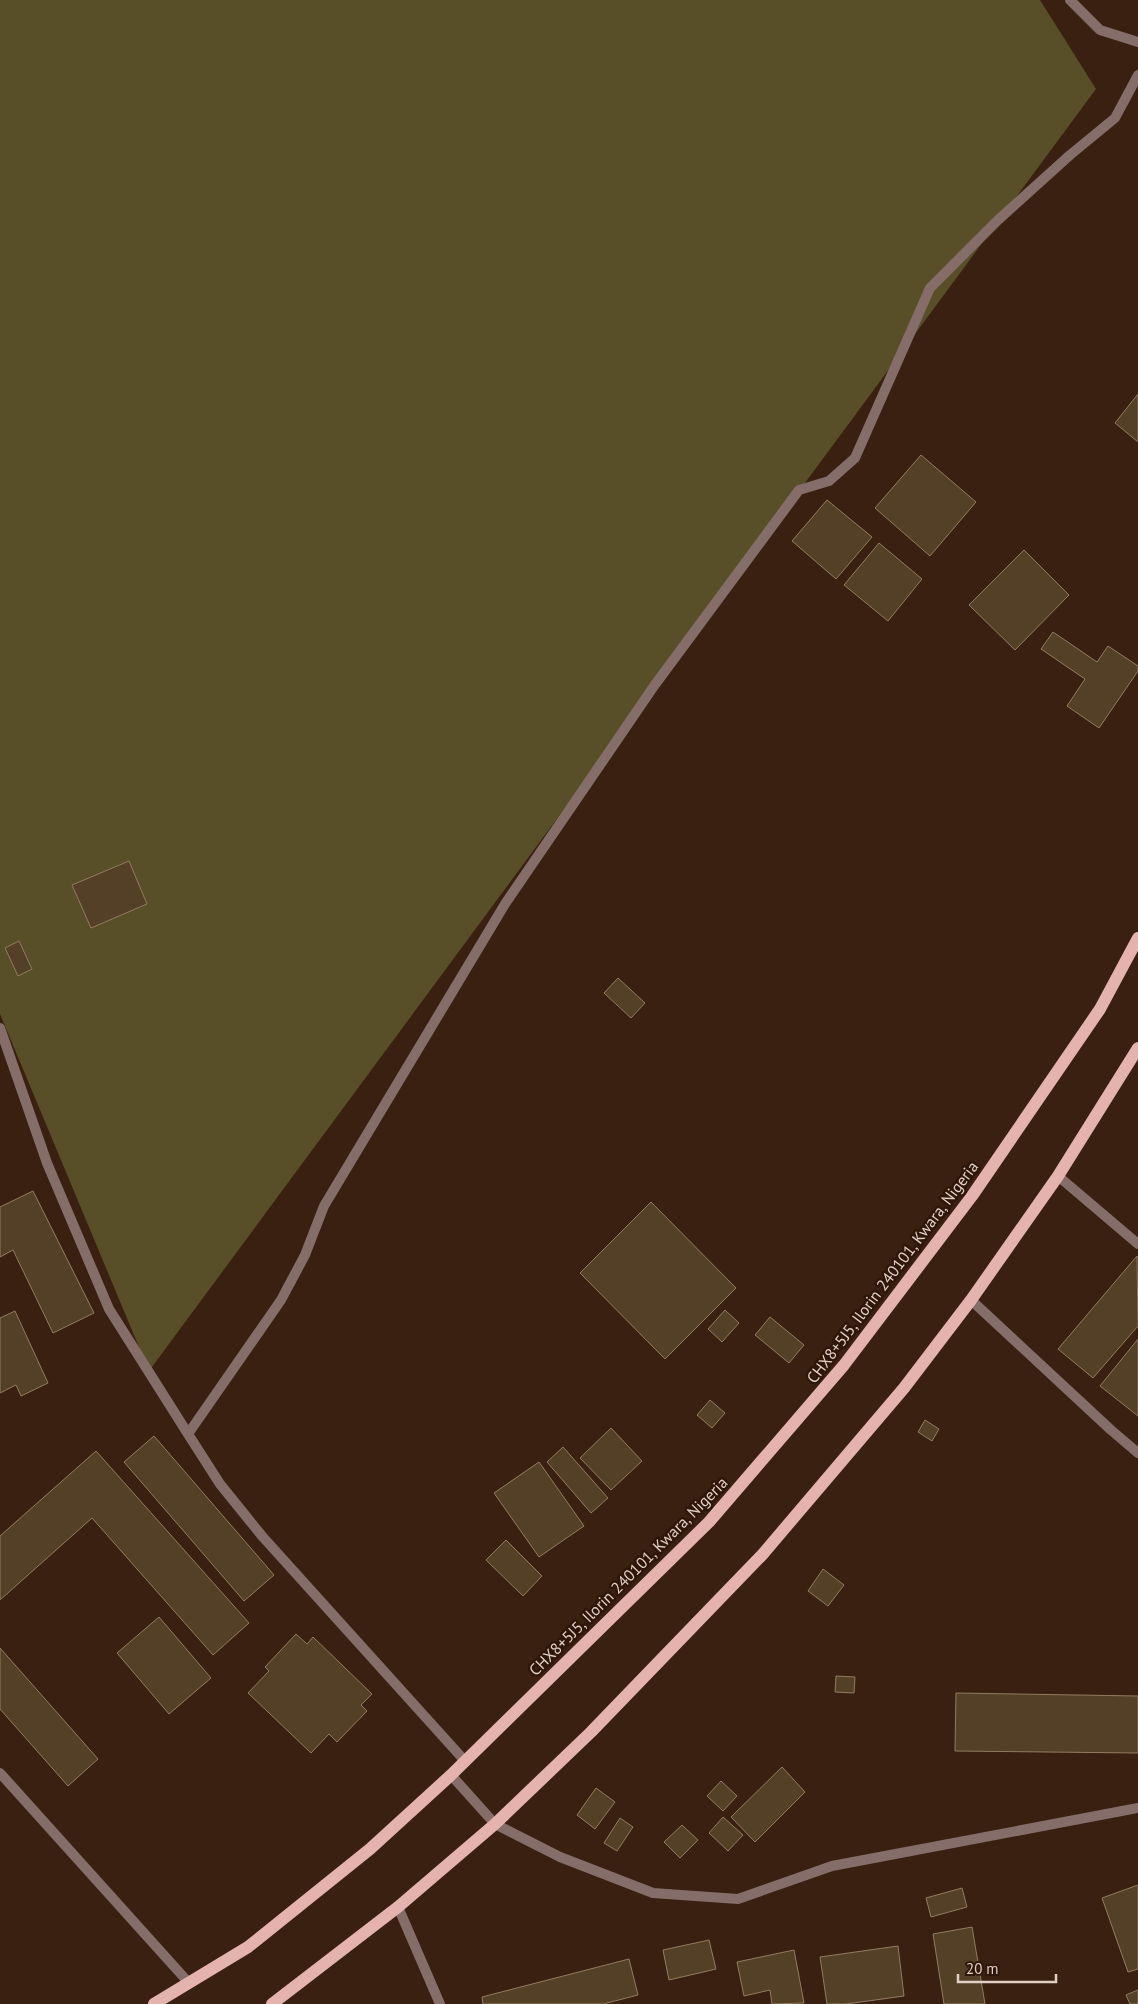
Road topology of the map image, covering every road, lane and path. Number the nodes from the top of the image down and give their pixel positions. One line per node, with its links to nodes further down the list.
1 (1070, 0): 2 (street)
2 (1138, 42)
3 (1138, 75): 10 (street)
4 (1138, 938): 12 (main road, CHX8+5J5, Ilorin 240101, Kwara, Nigeria)
5 (0, 1028): 10 (street)
6 (1138, 1048): 7 (main road)
7 (1058, 1176): 8 (street); 9 (main road)
8 (1138, 1244)
9 (971, 1300): 11 (street); 16 (main road)
10 (188, 1434): 12 (street)
11 (1138, 1453)
12 (465, 1761): 14 (main road, CHX8+5J5, Ilorin 240101, Kwara, Nigeria)
13 (0, 1773): 18 (street)
14 (450, 1775): 16 (street); 18 (main road, CHX8+5J5, Ilorin 240101, Kwara, Nigeria)
15 (1138, 1808): 16 (street)
16 (494, 1824): 17 (main road)
17 (398, 1907): 20 (main road); 21 (street)
18 (189, 1982): 19 (main road, CHX8+5J5, Ilorin 240101, Kwara, Nigeria)
19 (154, 2004)
20 (272, 2004)
21 (440, 2004)

